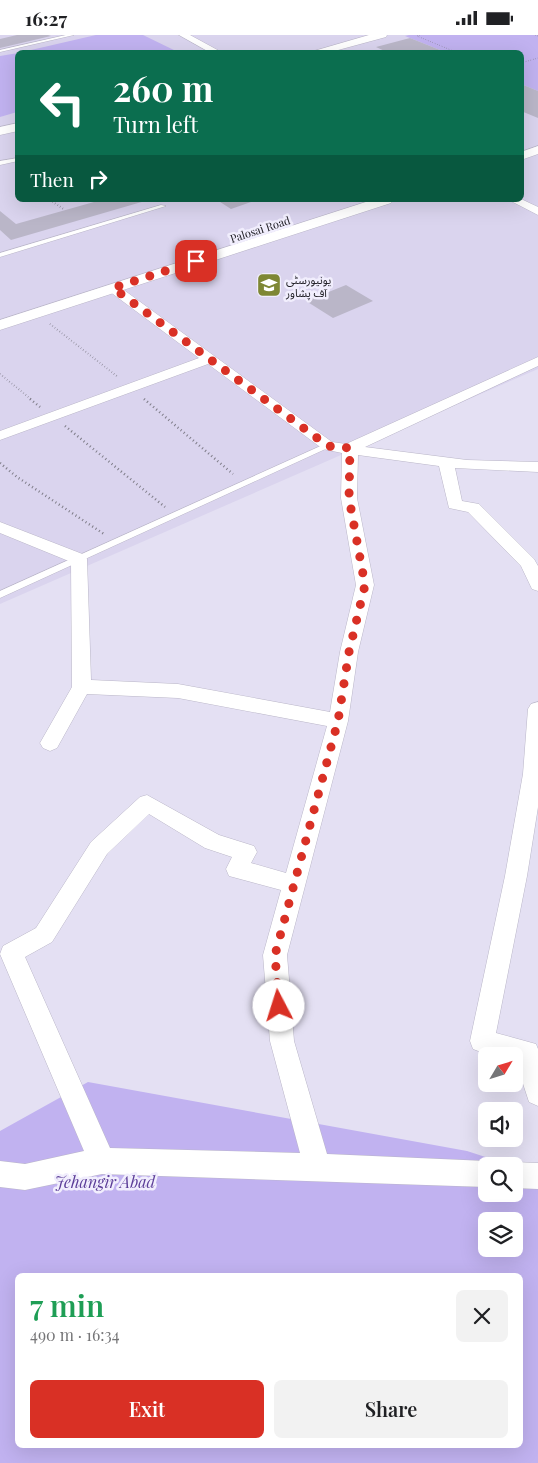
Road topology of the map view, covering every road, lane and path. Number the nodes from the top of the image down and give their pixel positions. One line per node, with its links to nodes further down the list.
1 (72, 35): 10 (lane)
2 (183, 35): 7 (street)
3 (382, 35): 8 (street)
4 (420, 35): 9 (path)
5 (534, 35): 6 (path)
6 (538, 36)
7 (213, 50)
8 (324, 50)
9 (451, 50)
10 (0, 51)
11 (538, 58): 12 (path)
12 (524, 62)
13 (15, 128): 14 (street)
14 (0, 131)
15 (538, 139): 16 (street)
16 (524, 144)
17 (538, 150): 18 (street)
18 (524, 155)
19 (15, 160): 20 (lane)
20 (0, 163)
21 (53, 202): 26 (path)
22 (158, 202): 28 (lane)
23 (343, 202): 29 (street, Palosai Road)
24 (379, 202): 29 (street)
25 (519, 202): 27 (street)
26 (65, 210)
27 (538, 212)
28 (0, 255)
29 (109, 283): 30 (street, Palosai Road); 31 (street); 32 (street)
30 (0, 313)
31 (0, 325)
32 (209, 359): 35 (street); 37 (street)
33 (538, 361): 38 (street)
34 (0, 374): 35 (path)
35 (53, 417): 36 (street); 42 (path)
36 (0, 436)
37 (328, 446): 38 (street); 42 (lane)
38 (350, 448): 39 (street); 50 (street)
39 (446, 462): 41 (street); 46 (street)
40 (0, 463): 44 (path)
41 (538, 467)
42 (176, 515): 44 (lane)
43 (0, 527): 45 (street)
44 (116, 542): 45 (lane)
45 (79, 559): 47 (lane); 48 (street)
46 (538, 585)
47 (0, 595)
48 (82, 687): 50 (street); 51 (street)
49 (538, 709): 53 (street)
50 (338, 721): 52 (street)
51 (50, 743)
52 (293, 883): 54 (street); 55 (street)
53 (538, 1093)
54 (102, 1161): 55 (street); 56 (street)
55 (317, 1167): 57 (street)
56 (0, 1174)
57 (478, 1174)
58 (523, 1175): 59 (street)
59 (538, 1176)

